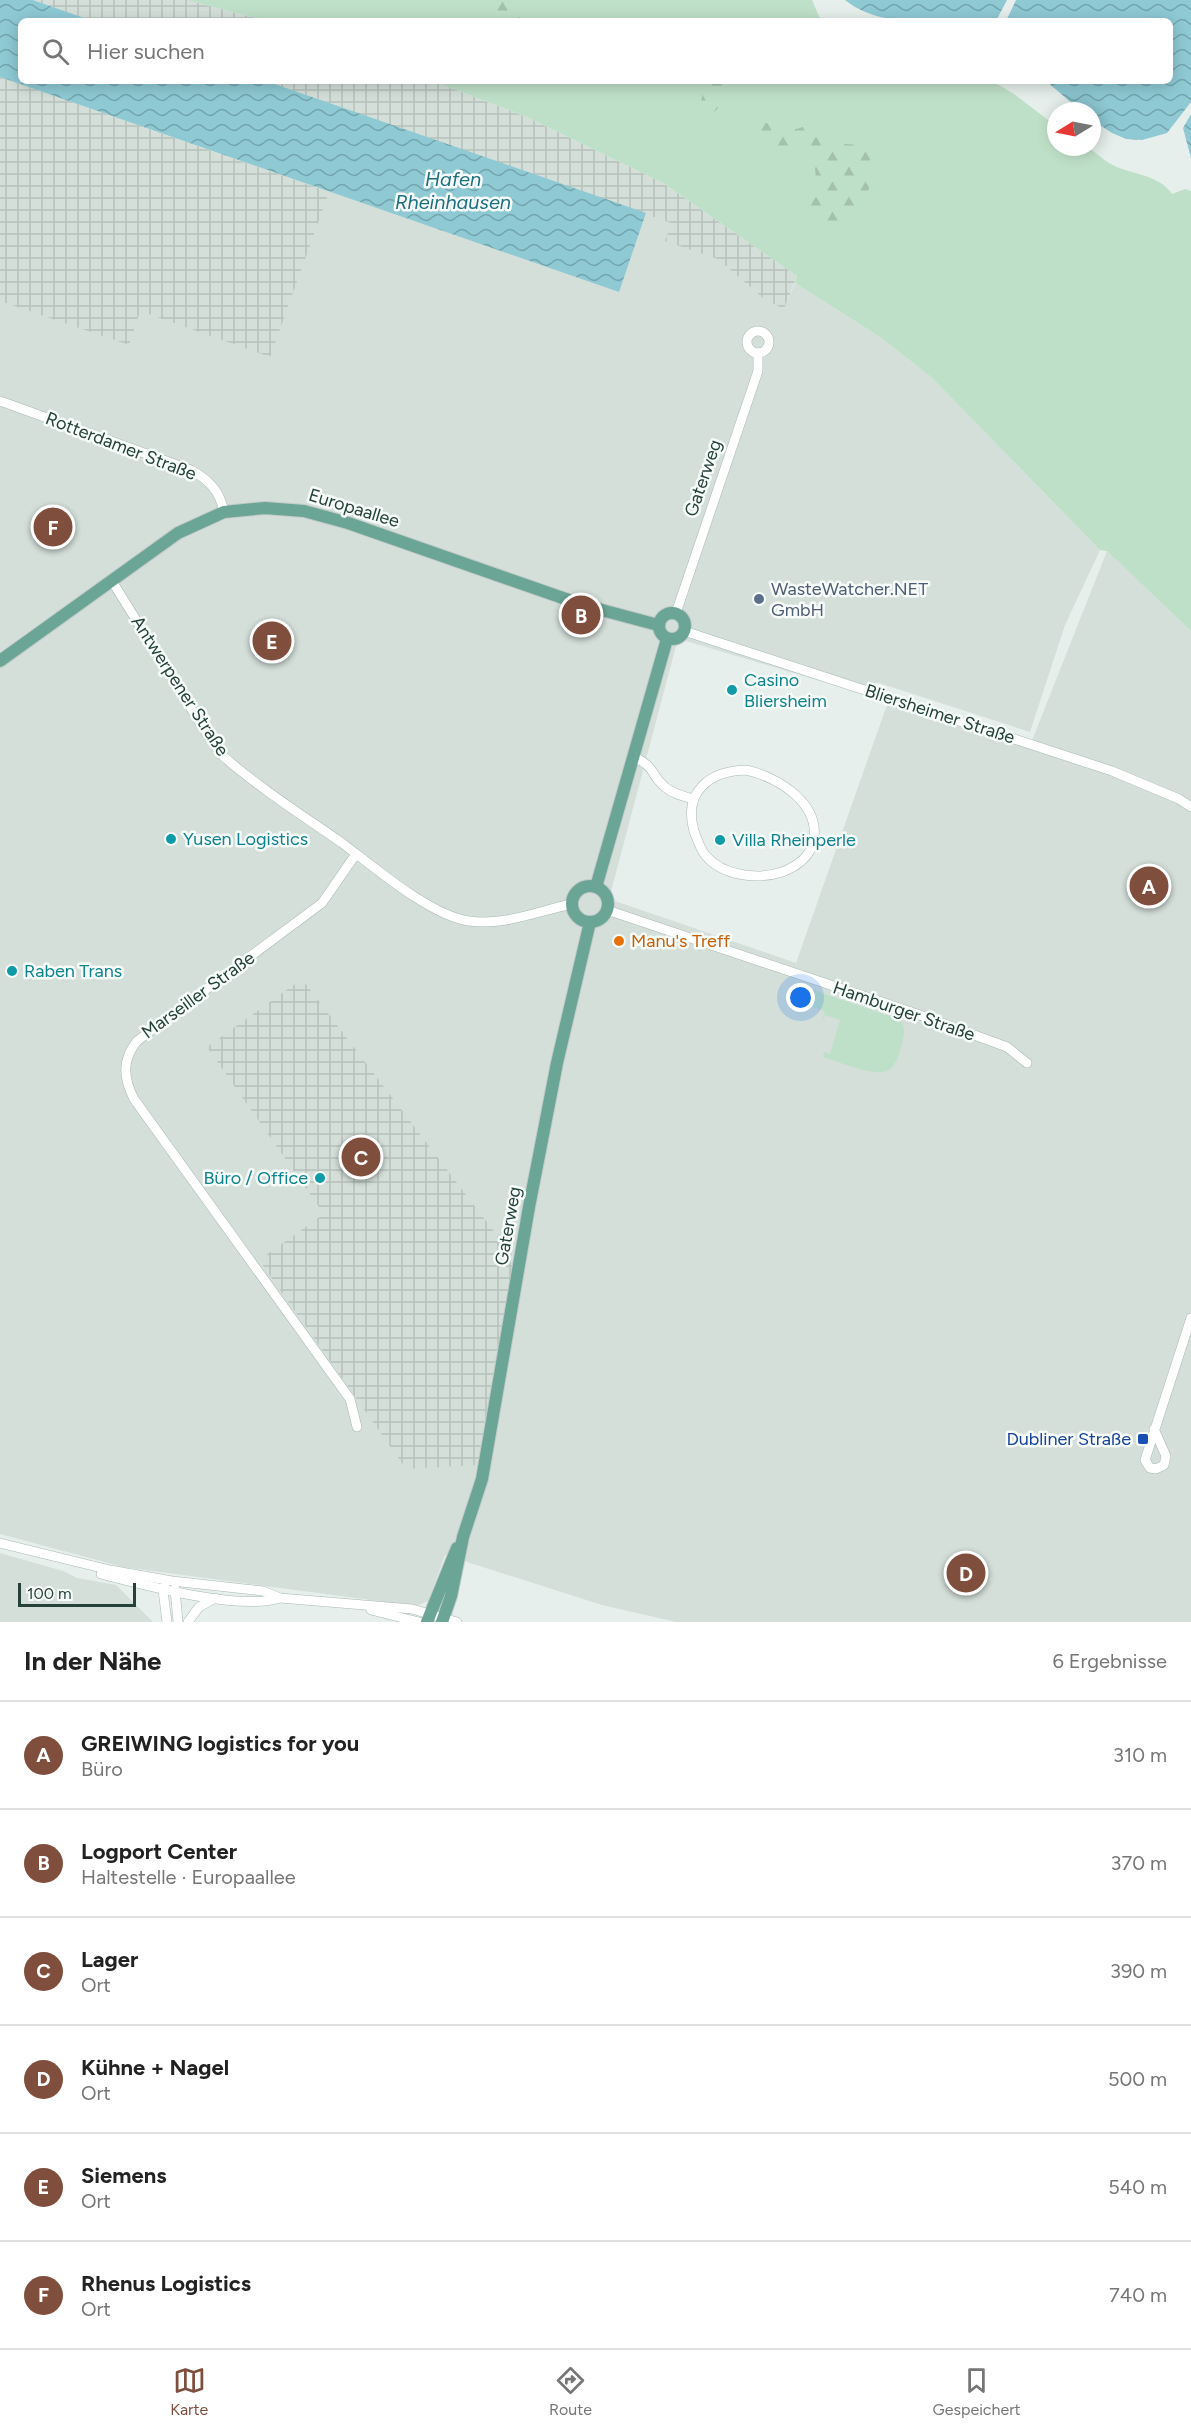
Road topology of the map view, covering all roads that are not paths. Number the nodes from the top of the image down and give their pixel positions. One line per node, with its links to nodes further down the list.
1 (758, 353): 5 (street, Gaterweg)
2 (0, 401): 3 (street, Rotterdamer Straße)
3 (224, 512): 4 (main road, Europaallee); 6 (main road, Europaallee)
4 (112, 580): 9 (main road, Europaallee); 13 (street, Antwerpener Straße)
5 (676, 613): 6 (main road); 7 (main road)
6 (658, 625): 8 (main road)
7 (684, 631): 8 (main road); 12 (street, Bliersheimer Straße)
8 (667, 639): 10 (main road)
9 (0, 662)
10 (633, 757): 11 (street); 14 (main road)
11 (693, 799): 11 (street)
12 (1191, 807)
13 (356, 854): 15 (street, Antwerpener Straße); 20 (street, Marseiller Straße)
14 (597, 887): 15 (main road); 16 (main road)
15 (572, 904): 17 (main road)
16 (607, 910): 17 (main road); 18 (street, Hamburger Straße)
17 (590, 922): 22 (main road, Gaterweg)
18 (1027, 1063)
19 (1191, 1318): 21 (street)
20 (357, 1427)
21 (1154, 1429)
22 (463, 1537): 31 (main road, Gaterweg); 32 (main road, Gaterweg)
23 (0, 1543): 24 (street)
24 (69, 1560): 25 (street); 26 (street)
25 (171, 1580): 26 (street); 27 (street); 29 (street)
26 (163, 1590): 27 (street); 33 (street)
27 (176, 1592): 28 (street); 34 (street)
28 (215, 1598): 29 (street); 35 (street)
29 (280, 1598): 30 (street)
30 (363, 1607): 31 (street); 36 (street)
31 (429, 1618): 32 (street)
32 (443, 1620): 37 (street)
33 (167, 1622)
34 (178, 1622)
35 (188, 1622)
36 (419, 1622)
37 (457, 1622)

